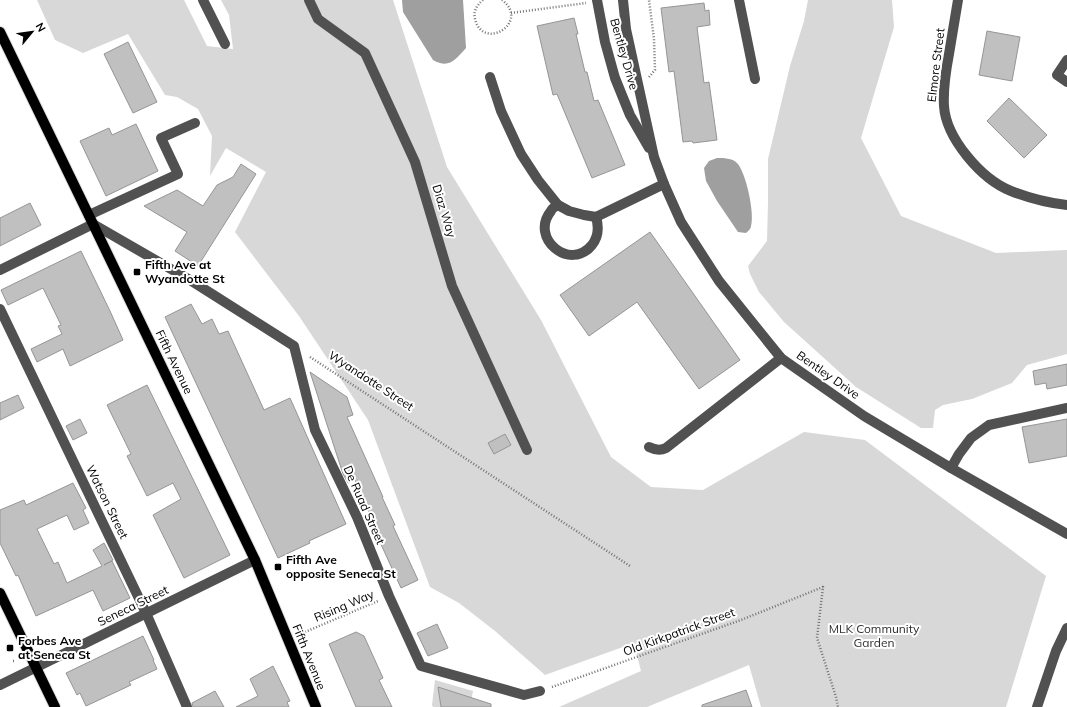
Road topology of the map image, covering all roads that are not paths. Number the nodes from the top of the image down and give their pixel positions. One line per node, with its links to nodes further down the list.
1 (202, 0): 8 (street)
2 (309, 0): 25 (street, Diaz Way)
3 (597, 0): 14 (street, Bentley Drive)
4 (623, 0): 14 (street, Bentley Drive)
5 (739, 0): 11 (street)
6 (958, 0): 17 (street, Elmore Street)
7 (0, 32): 19 (main road, Fifth Avenue)
8 (225, 44)
9 (1067, 60): 12 (street)
10 (490, 77): 16 (street)
11 (755, 79)
12 (1067, 82)
13 (195, 123): 19 (street)
14 (654, 156): 15 (street, Bentley Drive)
15 (664, 184): 18 (street); 22 (street, Bentley Drive)
16 (558, 205): 18 (street); 18 (street)
17 (1067, 205)
18 (596, 217)
19 (91, 219): 20 (street); 28 (main road, Fifth Avenue); 34 (street, De Ruad Street)
20 (0, 270)
21 (0, 309): 30 (street, Watson Street)
22 (781, 358): 24 (street); 26 (street, Bentley Drive)
23 (1067, 408): 26 (street)
24 (649, 447)
25 (527, 450)
26 (951, 468): 27 (street, Bentley Drive)
27 (1067, 534)
28 (255, 560): 30 (street, Seneca Street); 37 (main road, Fifth Avenue)
29 (0, 593): 32 (main road)
30 (146, 613): 32 (street, Seneca Street); 36 (street, Watson Street)
31 (1067, 628): 38 (street)
32 (36, 667): 33 (street, Seneca Street); 35 (main road)
33 (0, 685)
34 (540, 691)
35 (55, 707)
36 (187, 707)
37 (316, 707)
38 (1037, 707)

